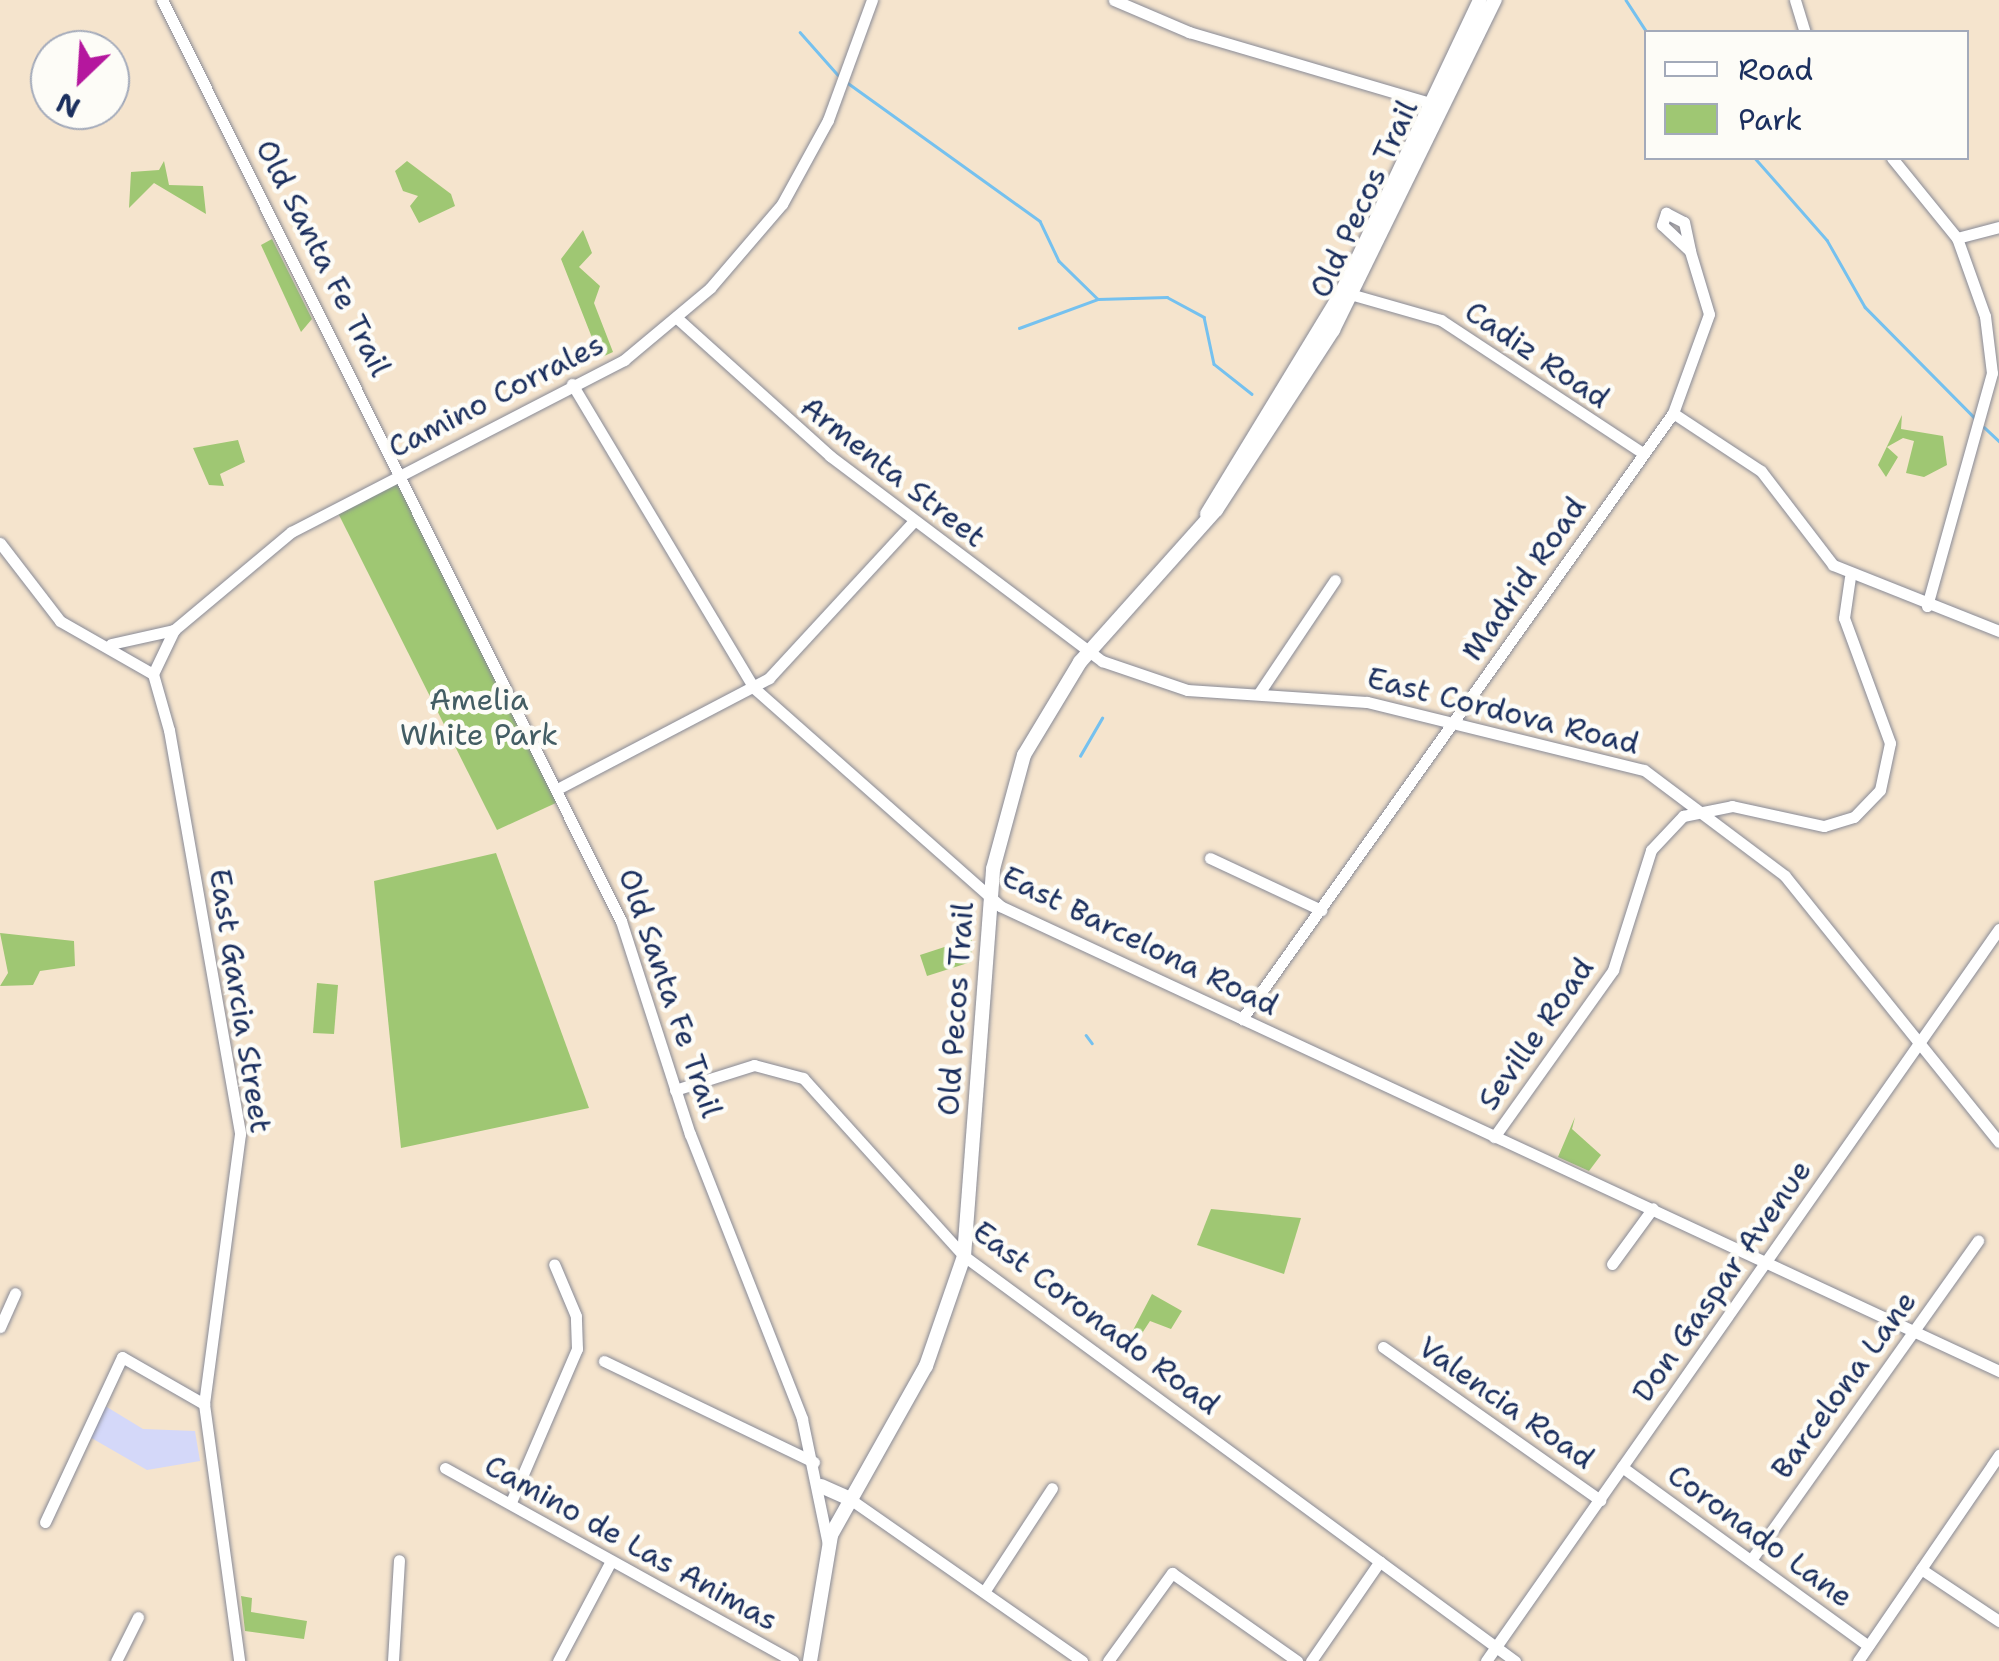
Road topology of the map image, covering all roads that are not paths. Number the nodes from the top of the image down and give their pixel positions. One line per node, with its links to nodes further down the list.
1 (162, 0): 19 (street, Old Santa Fe Trail)
2 (872, 0): 14 (street, Camino Corrales)
3 (1114, 0): 8 (street)
4 (1480, 0): 8 (main road, Old Pecos Trail)
5 (1496, 0): 8 (main road, Old Pecos Trail)
6 (1795, 0): 7 (street)
7 (1804, 30)
8 (1432, 105): 13 (main road, Old Pecos Trail)
9 (1894, 160): 11 (street)
10 (1999, 226): 11 (street)
11 (1957, 238): 16 (street)
12 (1690, 251): 17 (street, Madrid Road)
13 (1348, 295): 18 (street, Cadiz Road); 28 (main road, Old Pecos Trail)
14 (676, 318): 15 (street, Camino Corrales); 20 (street, Armenta Street)
15 (572, 384): 19 (street, Camino Corrales); 30 (street, East Barcelona Road)
16 (1993, 405): 24 (street)
17 (1673, 413): 18 (street, Madrid Road); 22 (street)
18 (1643, 453): 32 (street, Madrid Road)
19 (399, 473): 25 (street, Camino Corrales); 33 (street, Old Santa Fe Trail)
20 (914, 521): 28 (street, Armenta Street); 30 (street)
21 (0, 544): 27 (street)
22 (1850, 577): 24 (street); 34 (street)
23 (1335, 580): 31 (street)
24 (1927, 606): 26 (street)
25 (174, 630): 27 (street, Camino Corrales); 29 (street, Camino Corrales)
26 (1999, 631)
27 (112, 644): 29 (street)
28 (1089, 653): 31 (street, East Cordova Road); 36 (main road, Old Pecos Trail)
29 (152, 674): 56 (street, East Garcia Street)
30 (754, 688): 33 (street); 36 (street, East Barcelona Road)
31 (1259, 693): 32 (street, East Cordova Road)
32 (1453, 723): 34 (street, East Cordova Road); 37 (street, Madrid Road)
33 (559, 788): 41 (street, Old Santa Fe Trail)
34 (1699, 810): 40 (street, East Cordova Road); 42 (street, Seville Road)
35 (1210, 858): 37 (street)
36 (991, 898): 39 (street, East Barcelona Road); 46 (main road, Old Pecos Trail)
37 (1321, 910): 39 (street, Madrid Road)
38 (1999, 929): 40 (street, Don Gaspar Avenue)
39 (1242, 1019): 42 (street, East Barcelona Road)
40 (1918, 1042): 43 (street, East Cordova Road); 47 (street, Don Gaspar Avenue)
41 (675, 1090): 46 (street, East Coronado Road); 58 (street, Old Santa Fe Trail)
42 (1494, 1137): 44 (street, East Barcelona Road)
43 (1999, 1142)
44 (1652, 1208): 47 (street, East Barcelona Road); 49 (street)
45 (1978, 1240): 52 (street, Barcelona Lane)
46 (964, 1256): 63 (main road, Old Pecos Trail); 71 (street, East Coronado Road)
47 (1767, 1262): 52 (street, East Barcelona Road); 59 (street, Don Gaspar Avenue)
48 (554, 1264): 65 (street)
49 (1612, 1264)
50 (15, 1293): 51 (street)
51 (0, 1326)
52 (1912, 1328): 55 (street, East Barcelona Road); 70 (street, Barcelona Lane)
53 (1383, 1347): 64 (street, Valencia Road)
54 (604, 1362): 58 (street)
55 (1999, 1370)
56 (204, 1404): 66 (street); 79 (street, East Garcia Street)
57 (1999, 1455): 72 (street)
58 (814, 1462): 61 (street, Old Santa Fe Trail)
59 (1622, 1467): 64 (street, Don Gaspar Avenue); 70 (street, Coronado Lane)
60 (445, 1468): 65 (street, Camino de Las Animas)
61 (821, 1486): 63 (main road); 67 (street, Old Santa Fe Trail)
62 (1052, 1488): 73 (street)
63 (850, 1499): 67 (main road, Old Pecos Trail); 73 (street)
64 (1600, 1500): 77 (street, Don Gaspar Avenue)
65 (511, 1502): 69 (street, Camino de Las Animas)
66 (45, 1522)
67 (828, 1544): 83 (main road, Old Santa Fe Trail)
68 (398, 1560): 80 (street)
69 (612, 1560): 81 (street); 82 (street, Camino de Las Animas)
70 (1751, 1560): 76 (street, Coronado Lane)
71 (1380, 1561): 77 (street, East Coronado Road); 87 (street)
72 (1922, 1569): 75 (street); 76 (street)
73 (984, 1592): 84 (street)
74 (138, 1617): 78 (street)
75 (1999, 1621)
76 (1868, 1646): 90 (street)
77 (1496, 1647): 88 (street, Don Gaspar Avenue); 89 (street, East Coronado Road)
78 (116, 1661)
79 (239, 1661)
80 (393, 1661)
81 (558, 1661)
82 (793, 1661)
83 (810, 1661)
84 (1082, 1661)
85 (1108, 1661): 86 (street)
86 (1298, 1661)
87 (1311, 1661)
88 (1486, 1661)
89 (1515, 1661)
90 (1858, 1661)

